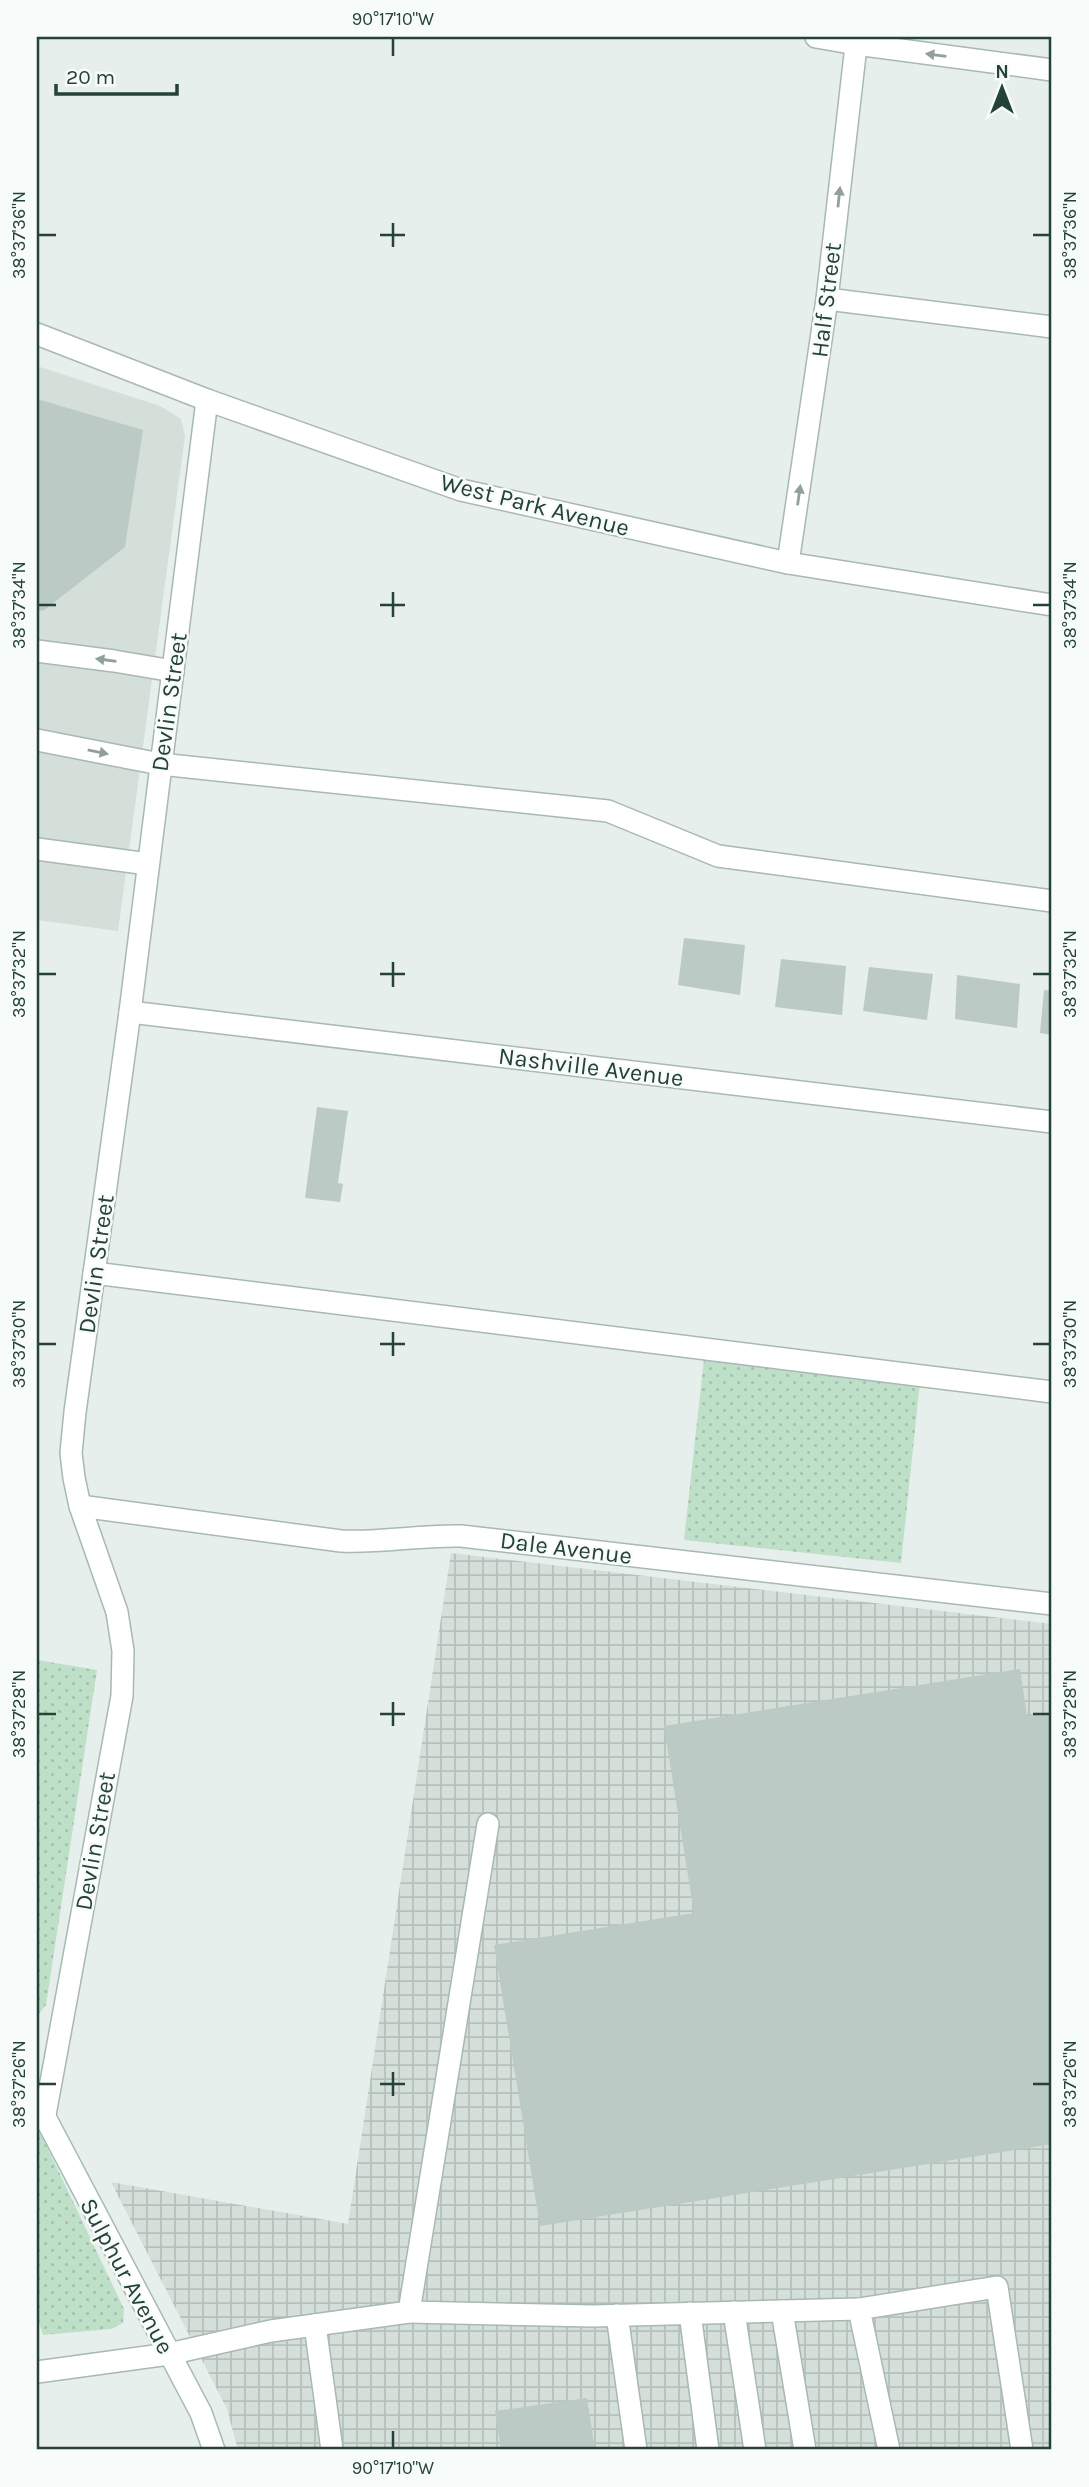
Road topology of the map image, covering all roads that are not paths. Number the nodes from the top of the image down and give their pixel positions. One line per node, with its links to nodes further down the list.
1 (816, 37): 2 (street)
2 (856, 41): 3 (street, one-way to 2); 4 (street, Half Street, one-way to 2)
3 (1052, 70)
4 (827, 299): 5 (street); 8 (street, Half Street, one-way to 4)
5 (1052, 327)
6 (37, 334): 7 (street, West Park Avenue)
7 (207, 400): 8 (street, West Park Avenue); 11 (street, Devlin Street)
8 (788, 563): 9 (street, West Park Avenue)
9 (1052, 605)
10 (37, 651): 11 (street, one-way to 10)
11 (173, 671): 13 (street, Devlin Street)
12 (37, 740): 13 (street, one-way to 13)
13 (160, 764): 15 (street, Devlin Street); 16 (street)
14 (37, 849): 15 (street)
15 (148, 864): 17 (street, Devlin Street)
16 (1052, 901)
17 (130, 1012): 18 (street, Nashville Avenue); 19 (street, Devlin Street)
18 (1052, 1122)
19 (94, 1273): 20 (street); 21 (street, Devlin Street)
20 (1052, 1392)
21 (80, 1506): 22 (street, Dale Avenue); 24 (street, Devlin Street)
22 (1052, 1604)
23 (488, 1824): 27 (street)
24 (41, 2111): 32 (street, Sulphur Avenue)
25 (859, 2309): 26 (street); 40 (street); 41 (street)
26 (782, 2311): 28 (street); 39 (street)
27 (409, 2312): 30 (street); 31 (street)
28 (734, 2312): 29 (street); 38 (street)
29 (690, 2313): 30 (street); 37 (street)
30 (617, 2315): 36 (street)
31 (315, 2325): 32 (street); 35 (street)
32 (169, 2354): 33 (street); 34 (street, Sulphur Avenue)
33 (37, 2372)
34 (214, 2450)
35 (332, 2450)
36 (636, 2450)
37 (708, 2450)
38 (754, 2450)
39 (805, 2450)
40 (889, 2450)
41 (1022, 2450)

